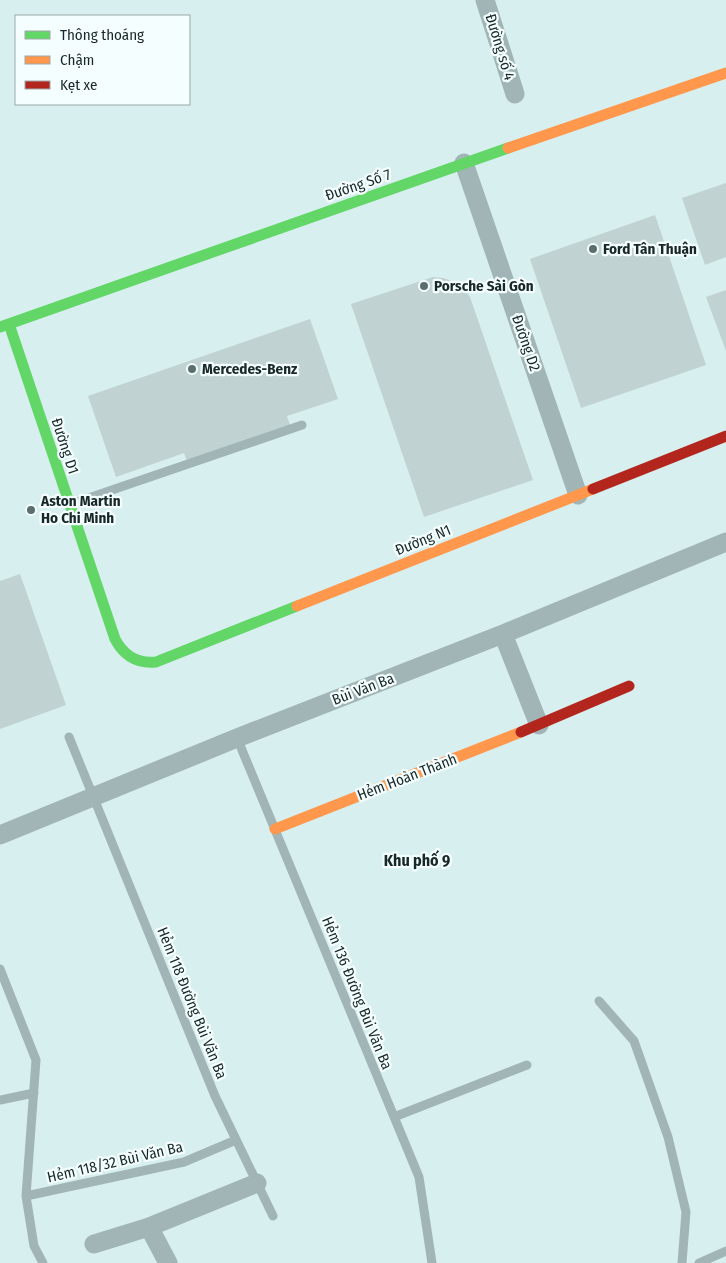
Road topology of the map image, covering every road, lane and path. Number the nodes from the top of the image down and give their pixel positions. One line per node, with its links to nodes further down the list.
1 (485, 0): 3 (street, Đường số 4)
2 (726, 72): 4 (street, Đường Số 7)
3 (514, 94)
4 (464, 163): 5 (street, Đường Số 7); 8 (street, Đường D2)
5 (5, 325): 9 (street, Đường D1)
6 (302, 425): 9 (lane)
7 (726, 436): 8 (street, Đường N1)
8 (578, 494): 12 (street, Đường N1)
9 (69, 505): 12 (street, Đường D1)
10 (726, 542): 11 (street, Bùi Văn Ba)
11 (503, 634): 14 (street); 16 (street, Bùi Văn Ba)
12 (130, 658)
13 (629, 686): 14 (street, Hẻm Hoàn Thành)
14 (539, 724): 18 (street, Hẻm Hoàn Thành)
15 (69, 737): 17 (lane, Hẻm 118 Đường Bùi Văn Ba)
16 (237, 738): 17 (street, Bùi Văn Ba); 18 (lane, Hẻm 136 Đường Bùi Văn Ba)
17 (94, 796): 19 (street, Bùi Văn Ba); 26 (lane, Hẻm 118 Đường Bùi Văn Ba)
18 (275, 828): 25 (lane, Hẻm 136 Đường Bùi Văn Ba)
19 (0, 835)
20 (0, 969): 23 (lane)
21 (599, 1001): 36 (lane)
22 (527, 1065): 25 (lane)
23 (34, 1093): 24 (lane); 28 (lane)
24 (0, 1100)
25 (394, 1117): 35 (lane, Hẻm 136 Đường Bùi Văn Ba)
26 (236, 1140): 27 (lane, Hẻm 118 Đường Bùi Văn Ba); 28 (lane, Hẻm 118/32 Bùi Văn Ba)
27 (257, 1183): 29 (lane, Hẻm 118 Đường Bùi Văn Ba); 30 (street)
28 (26, 1196): 33 (lane)
29 (273, 1216)
30 (149, 1227): 31 (street); 34 (street)
31 (94, 1244)
32 (726, 1251): 37 (lane)
33 (43, 1263)
34 (168, 1263)
35 (432, 1263)
36 (682, 1263)
37 (699, 1263)

